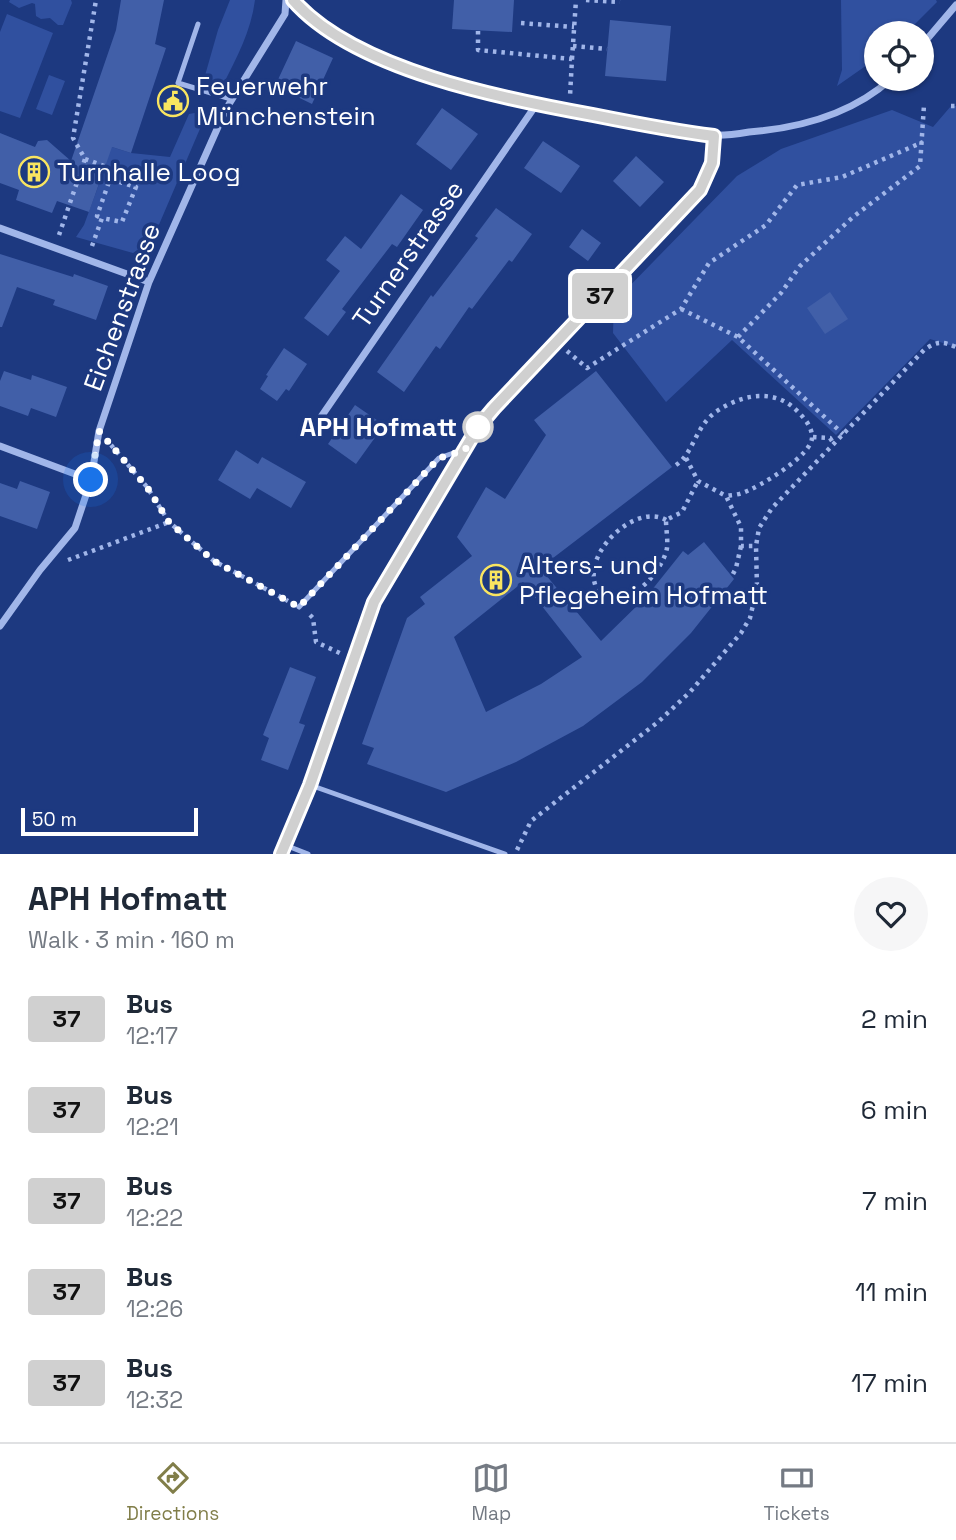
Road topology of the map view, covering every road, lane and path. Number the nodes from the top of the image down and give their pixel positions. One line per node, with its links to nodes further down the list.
1 (96, 0): 23 (path)
2 (286, 0): 17 (street, Eichenstrasse)
3 (293, 0): 18 (street)
4 (576, 0): 10 (path)
5 (586, 0): 6 (path)
6 (620, 2)
7 (956, 5): 12 (street)
8 (522, 23): 10 (path)
9 (198, 24): 17 (lane)
10 (574, 27): 13 (path)
11 (478, 30): 15 (path)
12 (934, 31)
13 (573, 46): 14 (path); 15 (path)
14 (607, 49)
15 (572, 59): 20 (path)
16 (874, 91): 21 (street)
17 (232, 99): 29 (street, Eichenstrasse)
18 (536, 105): 20 (street); 34 (street, Turnerstrasse)
19 (924, 105): 22 (path)
20 (569, 111): 21 (street)
21 (714, 136): 32 (street)
22 (923, 142): 30 (path); 31 (path)
23 (85, 159): 24 (path); 27 (path)
24 (110, 179): 25 (path); 25 (path)
25 (102, 218): 28 (path)
26 (0, 228): 27 (street)
27 (55, 248): 28 (street)
28 (86, 260): 29 (street)
29 (149, 282): 35 (street, Eichenstrasse)
30 (681, 309): 31 (path); 32 (path)
31 (738, 337): 36 (path)
32 (555, 342): 40 (street)
33 (956, 347): 36 (path)
34 (314, 427)
35 (99, 431): 43 (street, Eichenstrasse); 47 (path)
36 (843, 434): 38 (path)
37 (813, 437): 38 (path); 41 (path); 45 (path)
38 (834, 444): 49 (path)
39 (0, 446): 43 (street)
40 (465, 450): 52 (lane); 54 (street)
41 (686, 458): 42 (path); 44 (path)
42 (676, 465)
43 (91, 480): 50 (street, Eichenstrasse)
44 (698, 481): 45 (path); 46 (path)
45 (726, 496): 48 (path)
46 (666, 520): 46 (path)
47 (169, 522): 50 (path); 52 (path)
48 (741, 546): 49 (path); 51 (path)
49 (756, 546): 60 (path)
50 (40, 570): 53 (street, Eichenstrasse)
51 (733, 574)
52 (299, 607): 54 (path)
53 (0, 626)
54 (352, 659): 55 (street)
55 (310, 785): 56 (street); 59 (lane)
56 (285, 845): 57 (street); 58 (lane)
57 (281, 854)
58 (308, 854)
59 (505, 854)
60 (516, 854)

